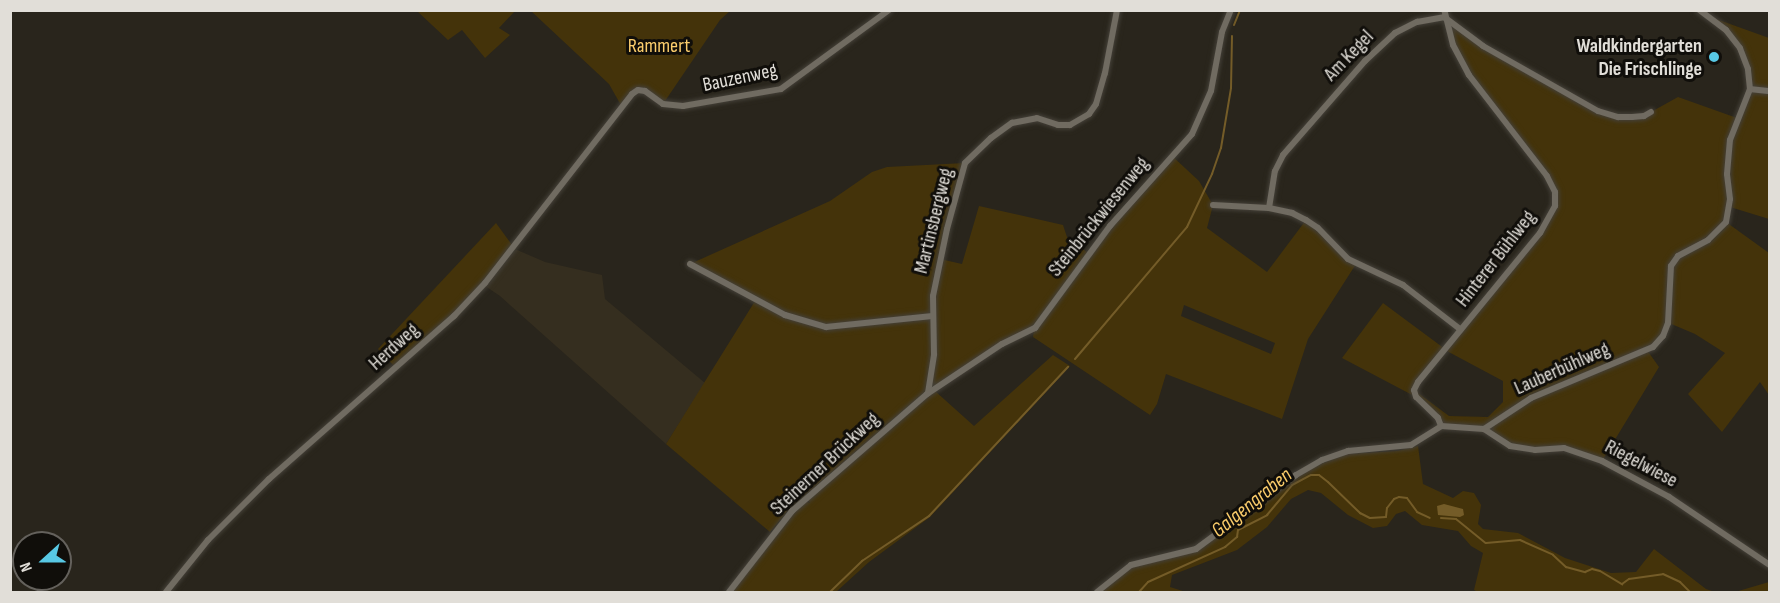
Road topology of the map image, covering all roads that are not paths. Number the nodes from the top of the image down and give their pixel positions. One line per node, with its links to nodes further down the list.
1 (889, 10): 8 (street, Bauzenweg)
2 (1117, 10): 13 (street, Martinsbergweg)
3 (1231, 10): 15 (street, Steinbrückwiesenweg)
4 (1699, 10): 6 (street)
5 (1444, 14): 9 (street); 11 (street, Am Kegel); 14 (street, Hinterer Bühlweg)
6 (1750, 88): 7 (street); 17 (street, Lauberbühlweg)
7 (1770, 91)
8 (622, 107): 19 (street, Herdweg)
9 (1651, 112)
10 (1213, 205): 11 (street)
11 (1269, 208): 14 (street)
12 (690, 264): 13 (street)
13 (932, 315): 15 (street, Martinsbergweg)
14 (1461, 330): 16 (street, Hinterer Bühlweg)
15 (927, 393): 20 (street, Steinerner Brückweg)
16 (1441, 426): 17 (street); 21 (street)
17 (1484, 429): 18 (street, Riegelwiese)
18 (1770, 565)
19 (166, 592)
20 (729, 592)
21 (1097, 592)

